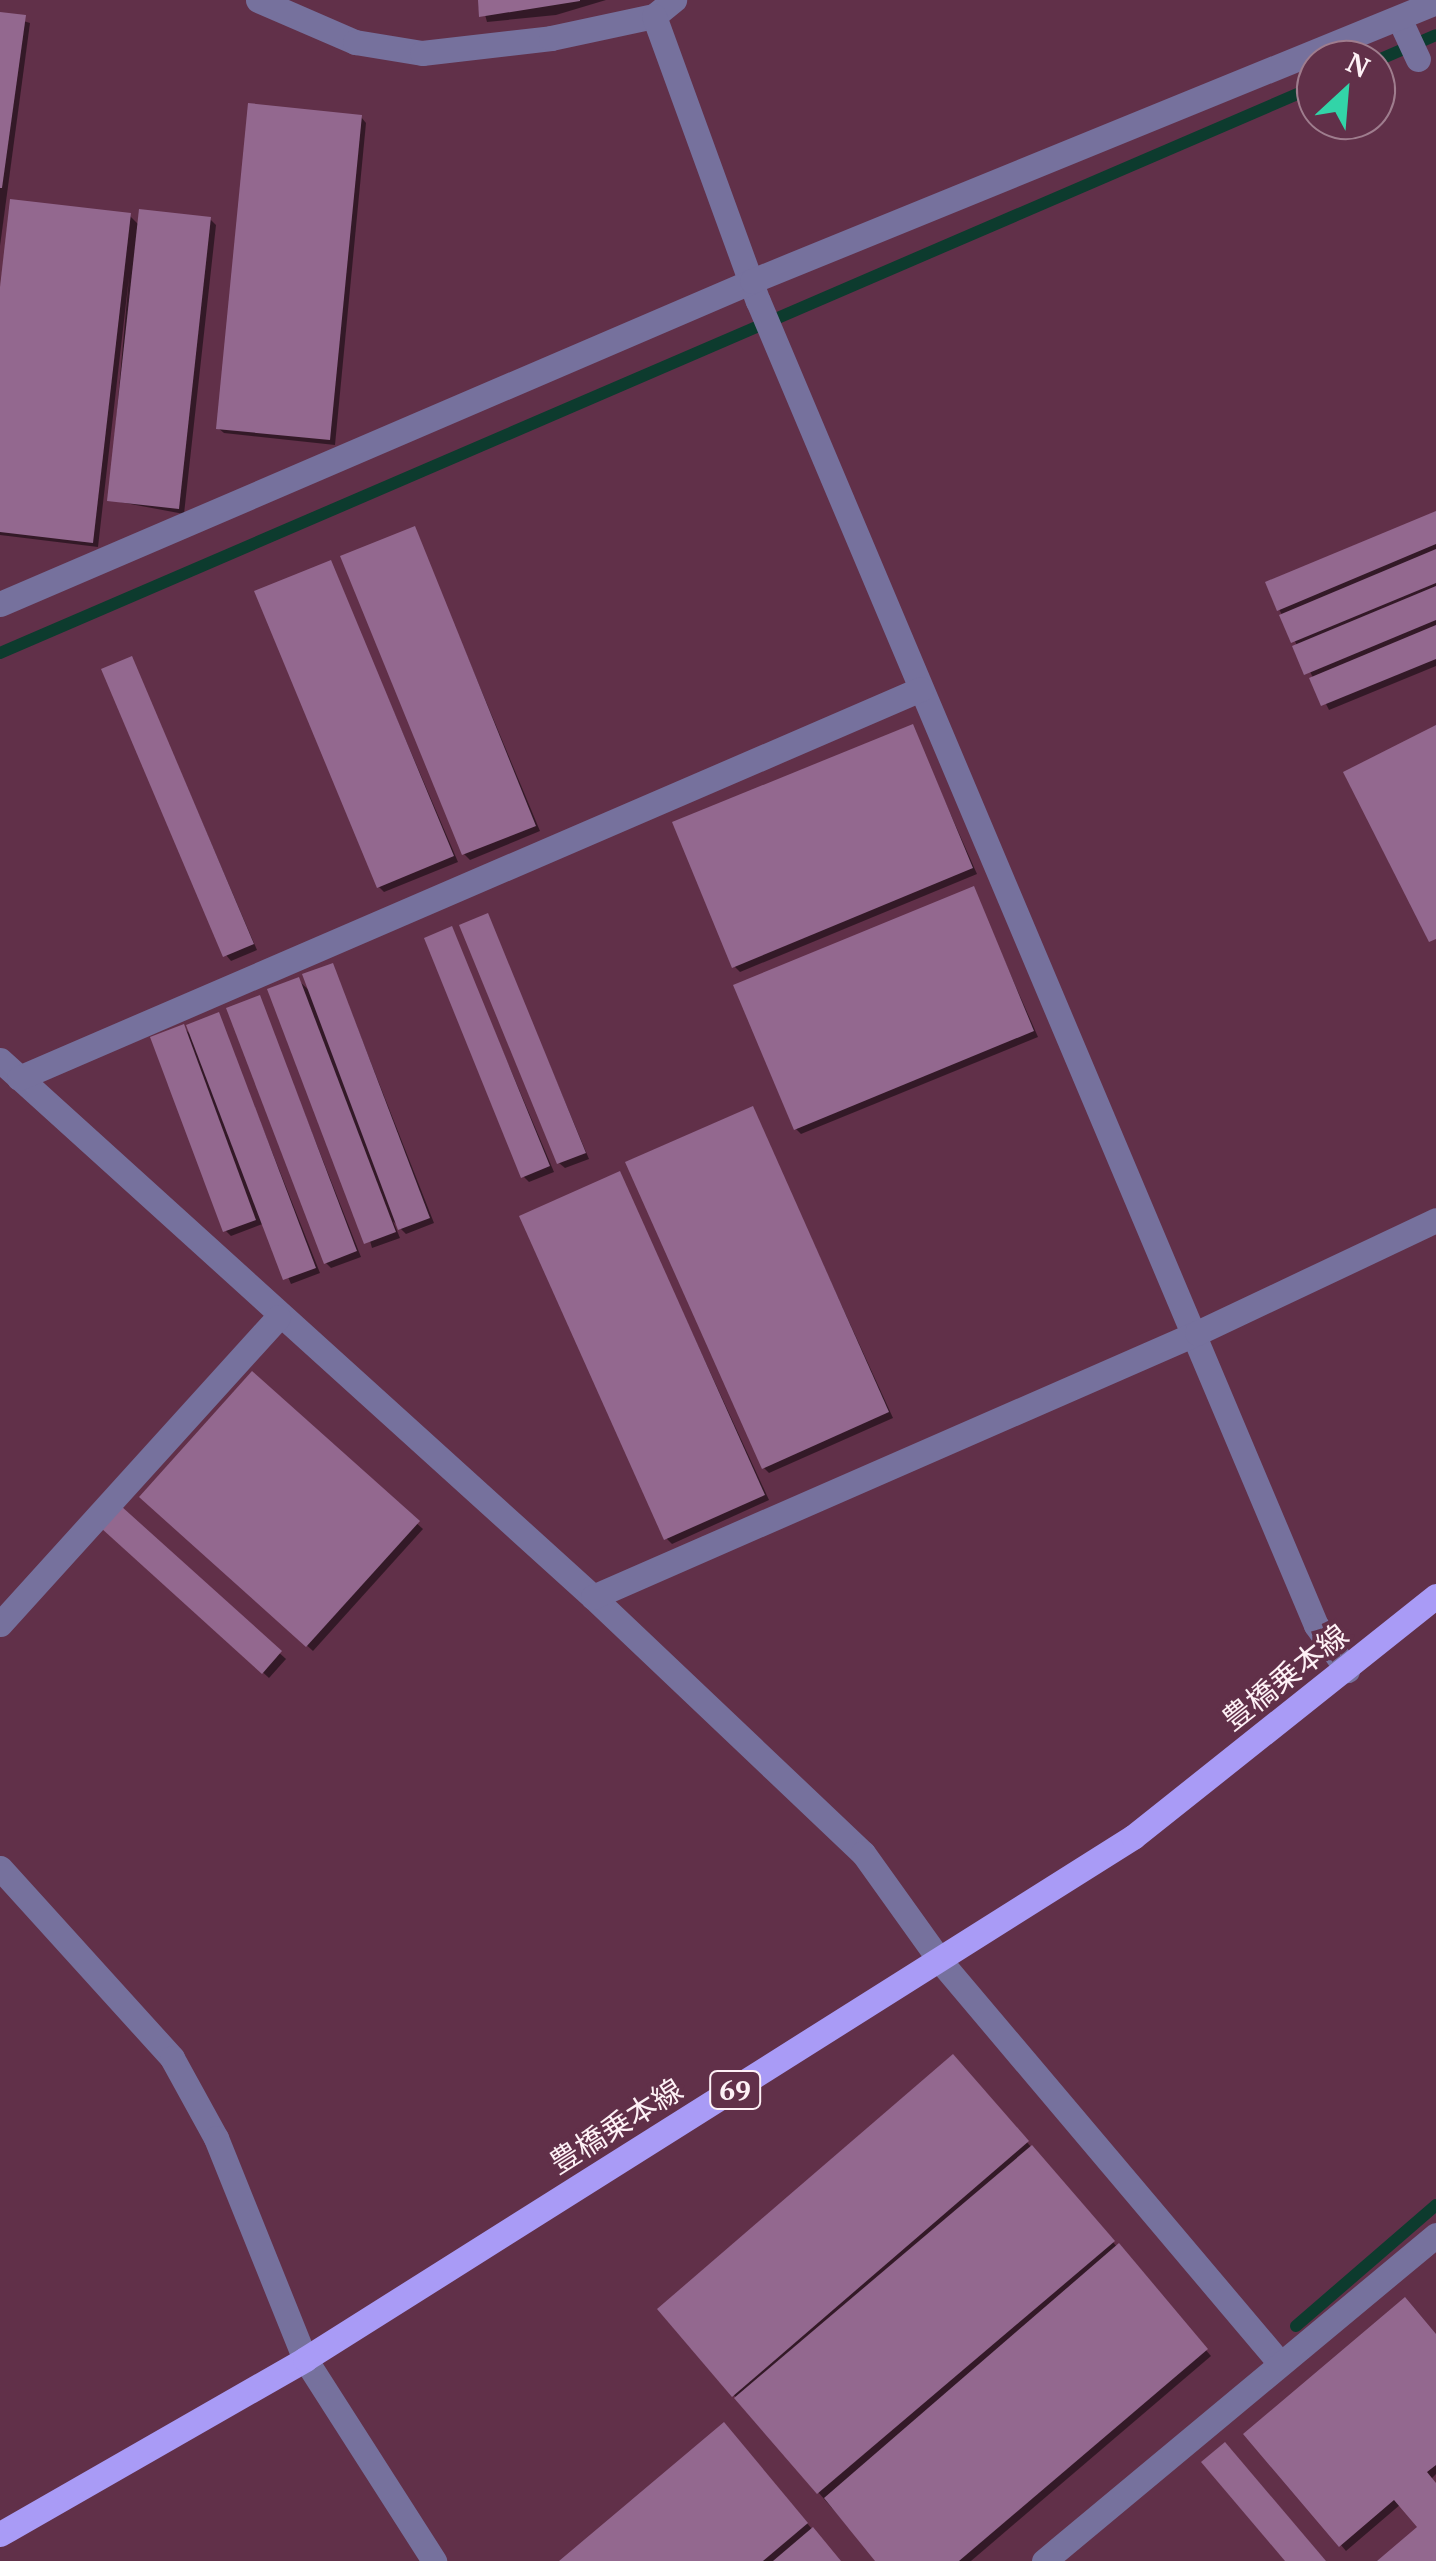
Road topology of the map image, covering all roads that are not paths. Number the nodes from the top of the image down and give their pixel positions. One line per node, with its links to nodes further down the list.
1 (258, 0): 3 (street)
2 (1436, 2): 6 (street)
3 (664, 8): 6 (street)
4 (1404, 29): 5 (street)
5 (1418, 59)
6 (755, 291): 7 (street); 8 (street)
7 (0, 604)
8 (921, 689): 9 (street); 12 (street)
9 (9, 1069): 11 (street)
10 (1436, 1220): 12 (street)
11 (278, 1317): 14 (street); 15 (street)
12 (1197, 1333): 14 (street); 16 (street)
13 (1436, 1596): 16 (main road, 豊橋乗本線 / 69)
14 (593, 1598): 18 (street)
15 (0, 1624)
16 (1348, 1670): 18 (main road, 豊橋乗本線 / 69)
17 (0, 1868): 20 (street)
18 (941, 1962): 20 (main road, 豊橋乗本線 / 69); 21 (street)
19 (1436, 2234): 21 (street)
20 (305, 2359): 22 (main road, 豊橋乗本線 / 69); 23 (street)
21 (1279, 2362): 24 (street)
22 (0, 2534)
23 (434, 2561)
24 (1044, 2561)

